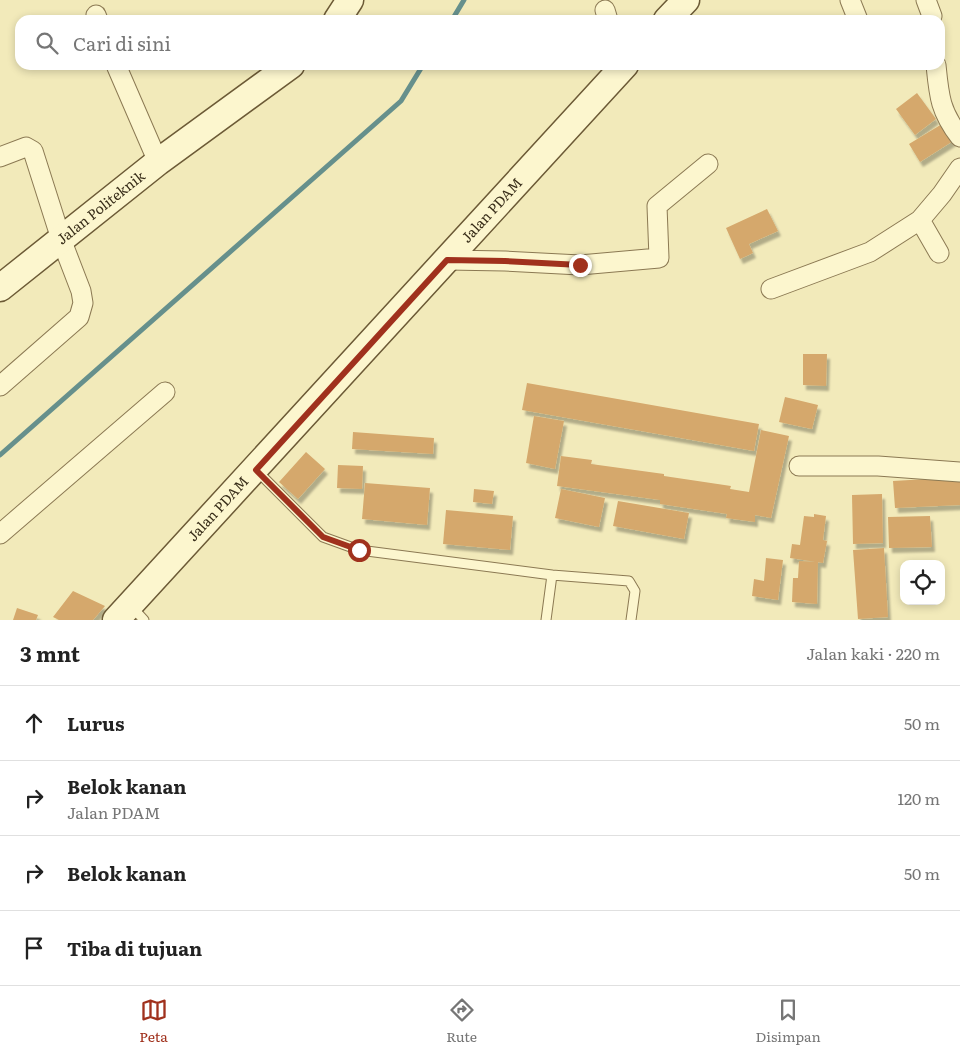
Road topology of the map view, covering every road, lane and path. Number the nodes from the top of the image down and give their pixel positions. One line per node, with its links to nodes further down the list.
1 (350, 0): 4 (street)
2 (686, 0): 5 (street)
3 (850, 0): 6 (street)
4 (340, 15)
5 (672, 15)
6 (856, 15)
7 (118, 70): 13 (street)
8 (284, 70): 13 (street, Jalan Politeknik)
9 (619, 70): 19 (street, Jalan PDAM)
10 (937, 70): 11 (street)
11 (960, 137)
12 (0, 158): 17 (street)
13 (158, 162): 17 (street, Jalan Politeknik)
14 (708, 164): 19 (street)
15 (960, 168): 16 (street)
16 (920, 220): 18 (street); 21 (street)
17 (61, 239): 20 (street); 22 (street, Jalan Politeknik)
18 (939, 253)
19 (447, 260): 25 (street, Jalan PDAM)
20 (0, 288)
21 (771, 289)
22 (0, 386)
23 (165, 392): 27 (street)
24 (799, 466): 26 (street)
25 (256, 470): 28 (lane); 29 (street, Jalan PDAM)
26 (960, 472)
27 (0, 534)
28 (552, 575): 30 (lane); 31 (lane)
29 (130, 615)
30 (546, 620)
31 (631, 620)

